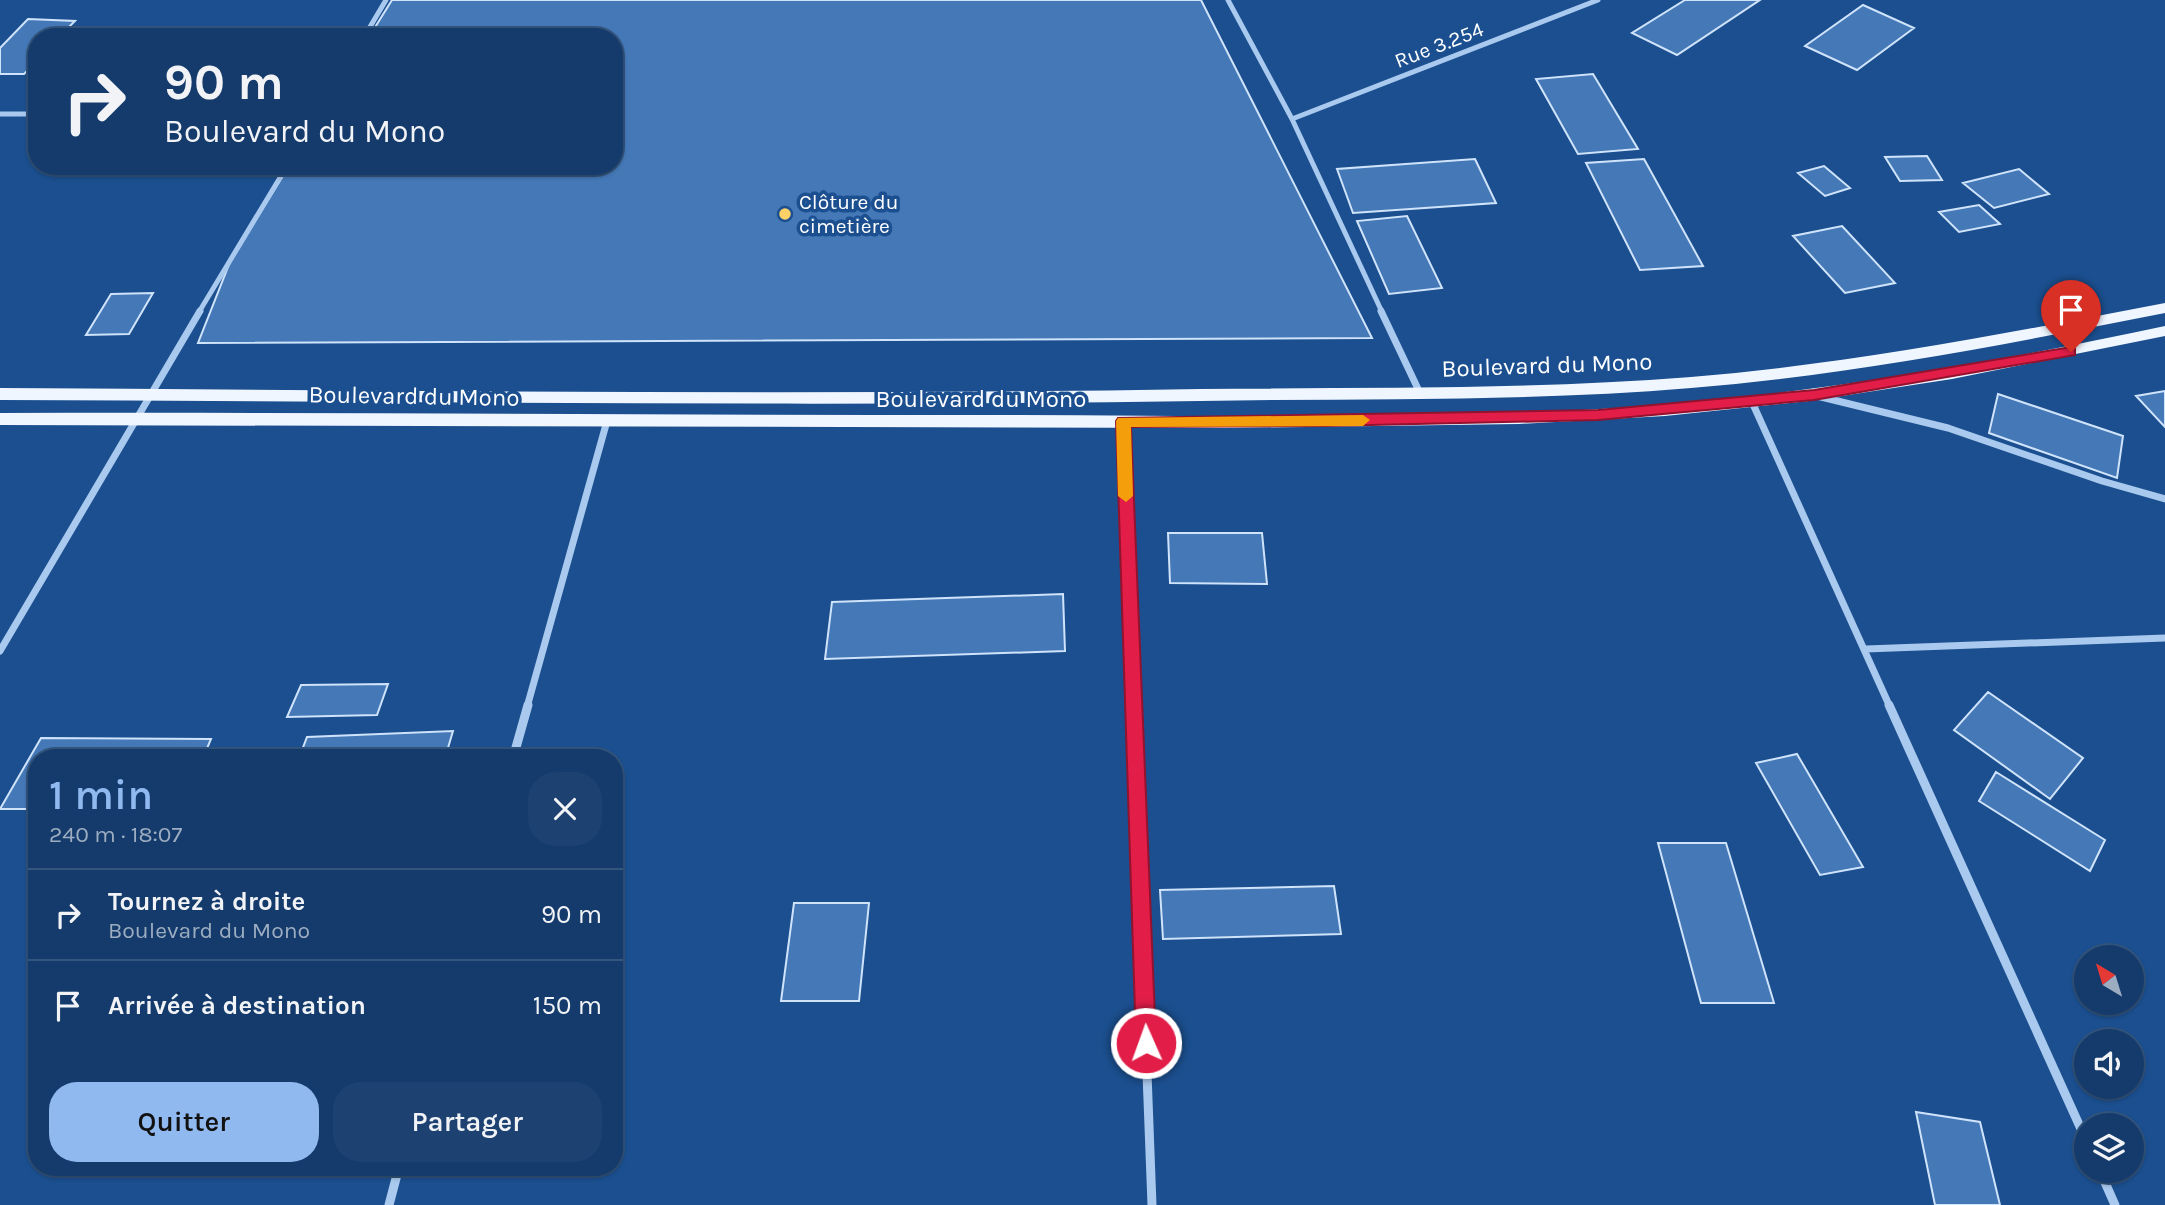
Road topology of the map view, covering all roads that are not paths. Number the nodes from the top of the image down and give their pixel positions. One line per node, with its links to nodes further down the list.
1 (386, 0): 4 (street)
2 (1228, 0): 7 (street)
3 (1598, 0): 7 (street, Rue 3.254)
4 (369, 28)
5 (0, 114): 6 (street)
6 (28, 114)
7 (1292, 119): 11 (street)
8 (282, 175): 12 (street)
9 (2165, 308): 11 (main road, Boulevard du Mono)
10 (2165, 331): 14 (main road, Boulevard du Mono)
11 (1419, 391): 12 (main road, Boulevard du Mono)
12 (150, 393): 13 (main road, Boulevard du Mono); 16 (street)
13 (0, 394)
14 (1814, 395): 15 (main road, Boulevard du Mono); 20 (street)
15 (1752, 402): 19 (main road, Boulevard du Mono); 22 (street)
16 (135, 418): 17 (main road, Boulevard du Mono); 18 (main road, Boulevard du Mono); 23 (street)
17 (0, 419)
18 (607, 421): 19 (main road, Boulevard du Mono); 24 (street)
19 (1123, 421): 29 (street)
20 (2165, 499)
21 (2165, 638): 22 (street)
22 (1866, 649): 25 (street)
23 (0, 651)
24 (516, 749)
25 (2074, 1113)
26 (397, 1176): 28 (street)
27 (2105, 1183): 30 (street)
28 (389, 1205)
29 (1152, 1205)
30 (2115, 1205)

